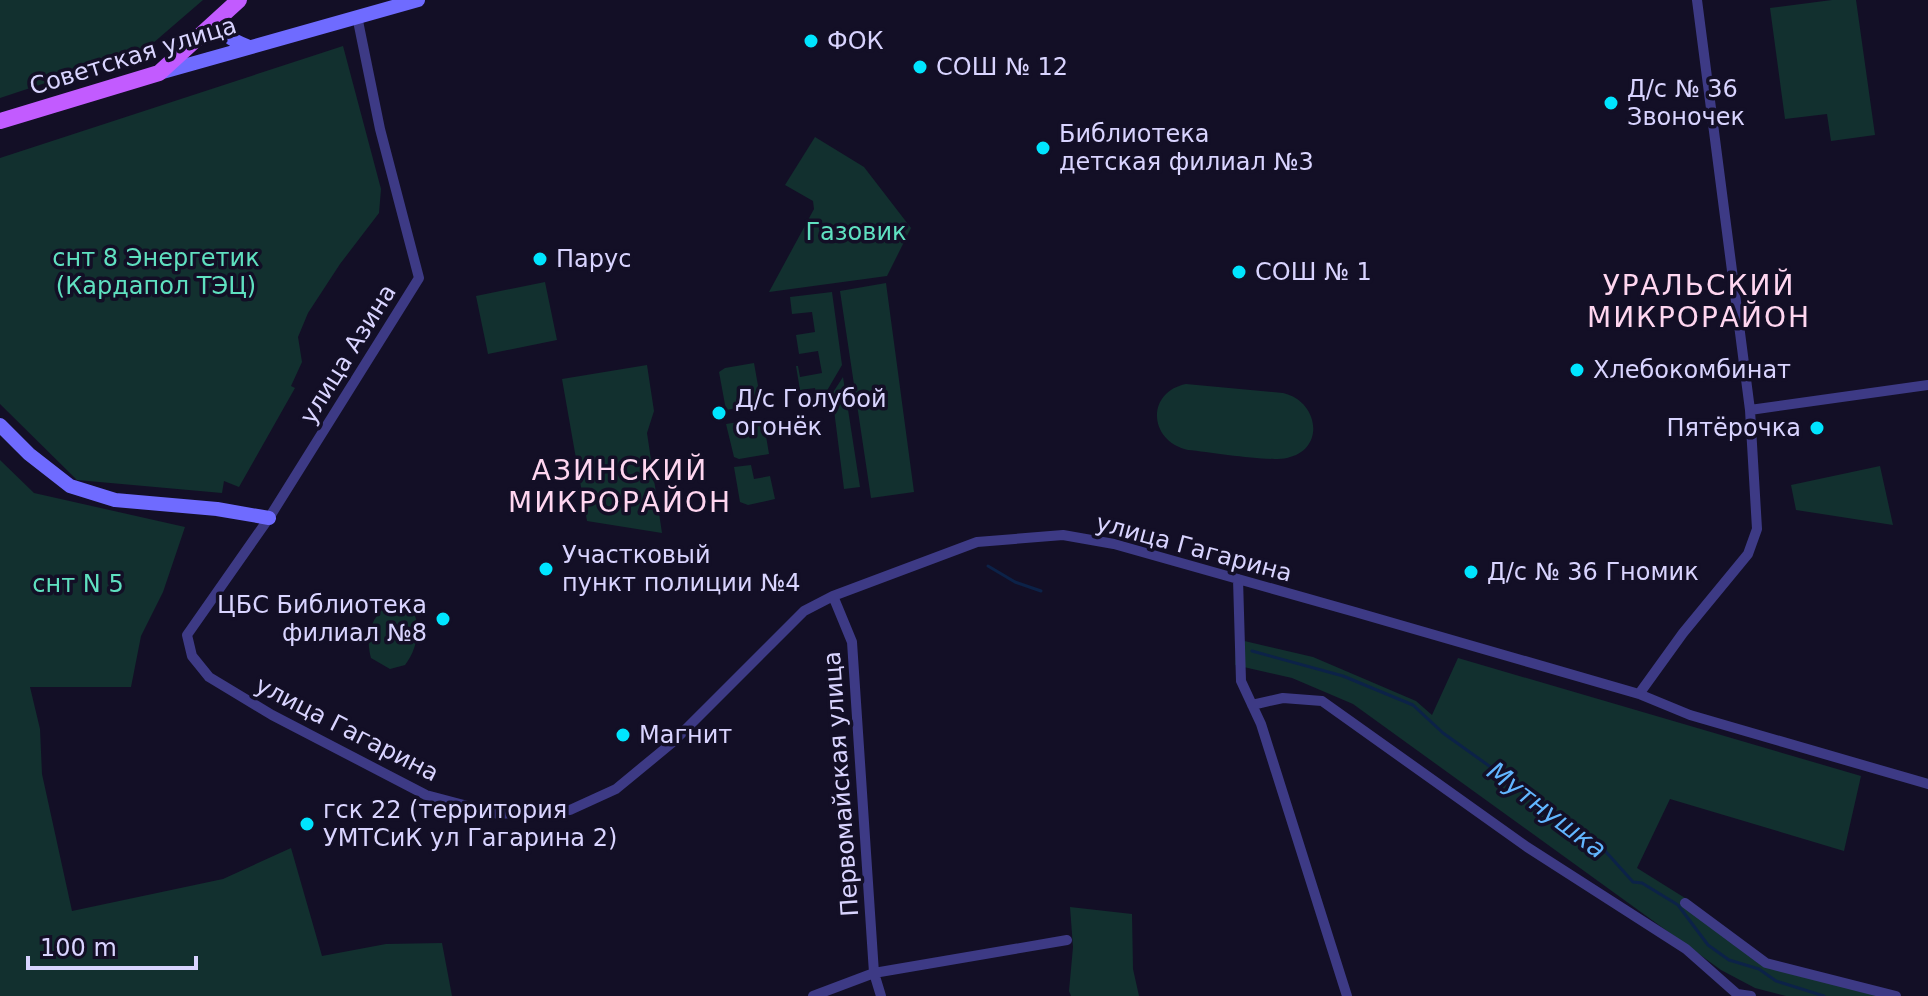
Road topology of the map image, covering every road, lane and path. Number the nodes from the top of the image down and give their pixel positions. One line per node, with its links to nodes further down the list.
1 (239, 0): 4 (main road)
2 (418, 0): 5 (main road, Советская улица)
3 (1697, 0): 10 (street)
4 (224, 14): 6 (main road); 7 (main road)
5 (357, 16): 6 (main road, Советская улица); 12 (street, улица Азина)
6 (249, 47): 7 (main road, Советская улица)
7 (159, 73): 8 (main road, Советская улица)
8 (0, 121)
9 (1928, 385): 10 (street)
10 (1750, 410): 16 (street)
11 (0, 425): 12 (main road)
12 (269, 518): 15 (street, улица Азина)
13 (1238, 579): 14 (street, улица Гагарина); 16 (street, улица Гагарина); 17 (street)
14 (833, 596): 15 (street, улица Гагарина); 21 (street, Первомайская улица)
15 (187, 635)
16 (1639, 694): 18 (street, улица Гагарина)
17 (1252, 705): 22 (street); 25 (street)
18 (1928, 784)
19 (1685, 903): 27 (street)
20 (1067, 940): 21 (street)
21 (874, 973): 23 (street); 24 (street, Первомайская улица)
22 (1736, 995): 26 (street)
23 (813, 996)
24 (881, 996)
25 (1347, 996)
26 (1751, 996)
27 (1896, 996)

